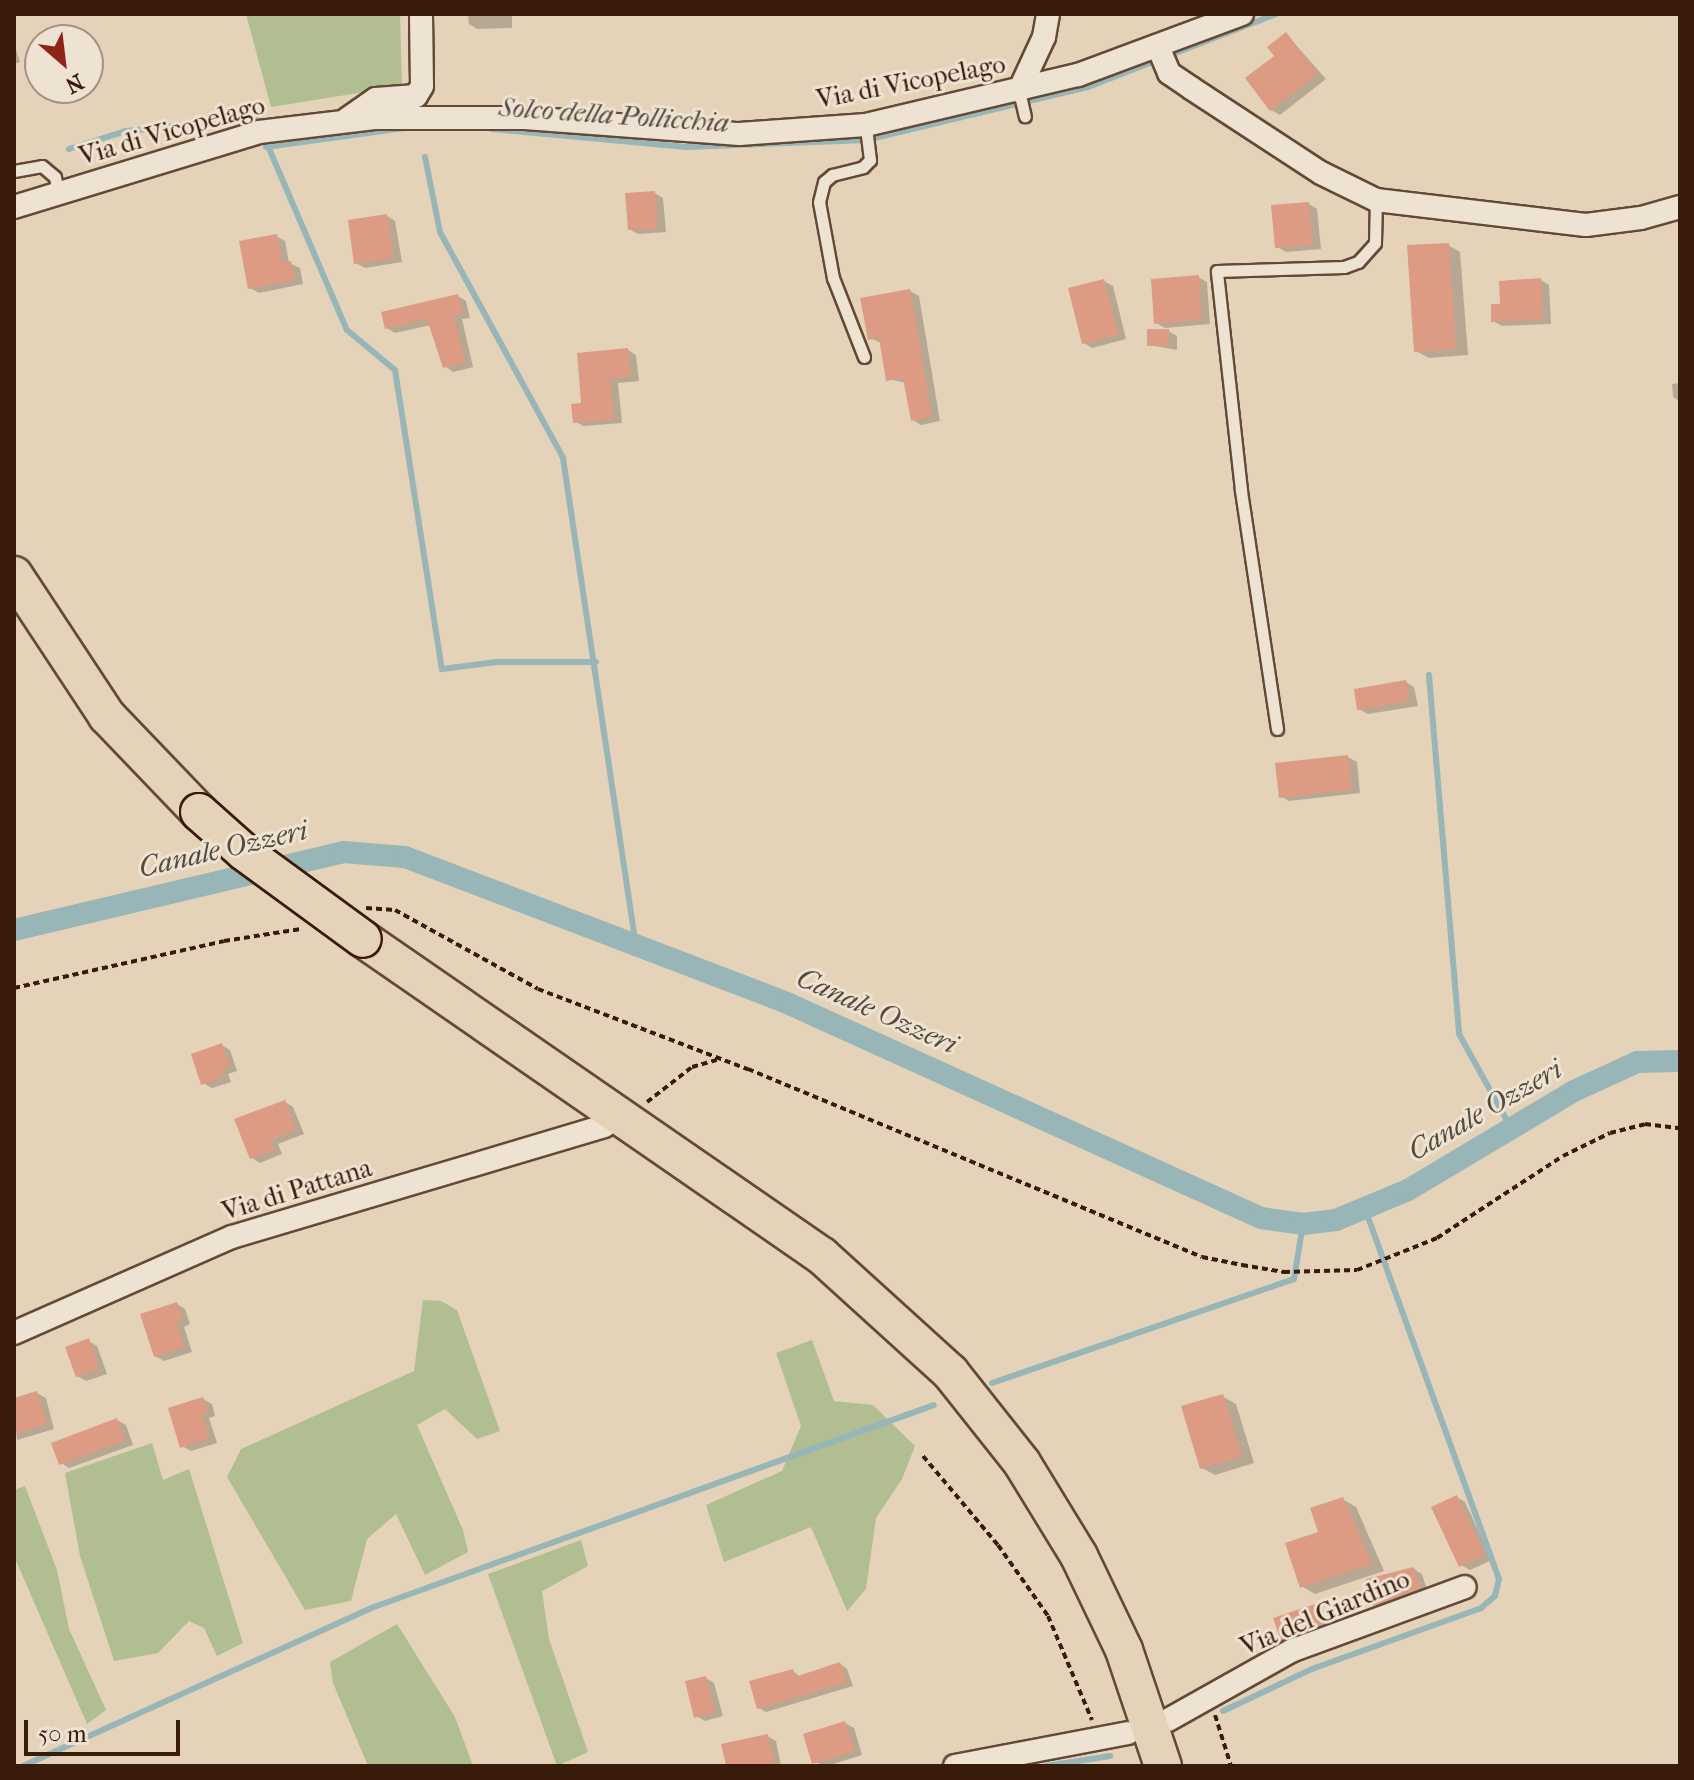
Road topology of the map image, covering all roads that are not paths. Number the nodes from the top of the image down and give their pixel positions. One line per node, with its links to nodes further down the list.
1 (421, 14): 7 (street)
2 (1048, 14): 5 (street)
3 (1242, 14): 4 (street, Via di Vicopelago)
4 (1162, 57): 5 (street, Via di Vicopelago); 11 (street)
5 (1020, 95): 6 (lane); 8 (street, Via di Vicopelago)
6 (1025, 116)
7 (345, 121): 8 (street, Via di Vicopelago); 10 (street, Via di Vicopelago)
8 (866, 128): 14 (lane)
9 (14, 171): 10 (lane)
10 (58, 193): 12 (street, Via di Vicopelago)
11 (1376, 200): 13 (street); 16 (lane)
12 (14, 207)
13 (1680, 207)
14 (864, 357)
15 (14, 575): 23 (main road, bridge)
16 (1277, 729)
17 (605, 1126): 18 (street, Via di Pattana)
18 (14, 1333)
19 (1465, 1587): 20 (street, Via del Giardino)
20 (1168, 1720)
21 (1128, 1733): 22 (street)
22 (955, 1766)
23 (1163, 1766)

